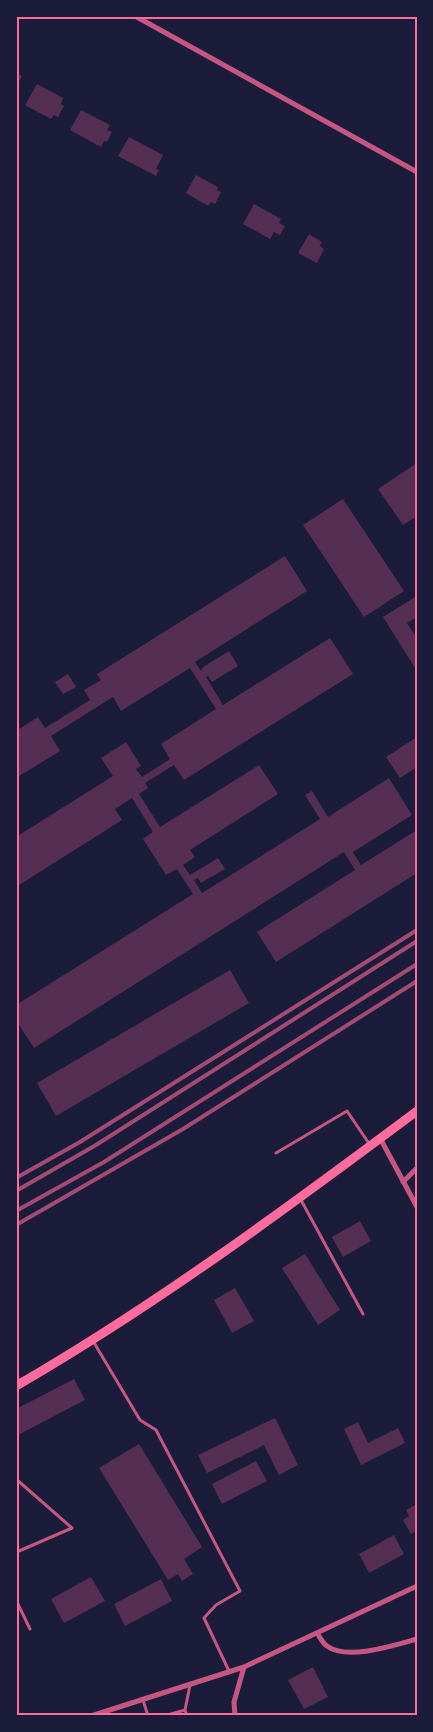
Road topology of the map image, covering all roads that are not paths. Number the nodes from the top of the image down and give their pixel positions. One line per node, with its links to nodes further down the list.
1 (135, 16): 2 (street)
2 (417, 172)
3 (417, 1111): 4 (main road)
4 (380, 1138): 5 (main road); 8 (street)
5 (371, 1145): 6 (lane); 9 (main road)
6 (276, 1153)
7 (417, 1168): 8 (street)
8 (403, 1182): 10 (street)
9 (299, 1197): 11 (lane); 12 (main road)
10 (417, 1207)
11 (363, 1314)
12 (92, 1340): 13 (main road); 22 (lane)
13 (16, 1386)
14 (16, 1479): 15 (lane)
15 (16, 1547)
16 (417, 1586): 19 (street)
17 (16, 1600): 18 (lane)
18 (30, 1629)
19 (317, 1633): 20 (street); 21 (street)
20 (417, 1639)
21 (244, 1667): 22 (street); 30 (street)
22 (230, 1672): 23 (street)
23 (190, 1684): 24 (street); 25 (lane)
24 (143, 1699): 26 (street); 27 (lane)
25 (185, 1710): 28 (lane); 29 (lane)
26 (91, 1716)
27 (148, 1716)
28 (164, 1716)
29 (187, 1716)
30 (235, 1716)

